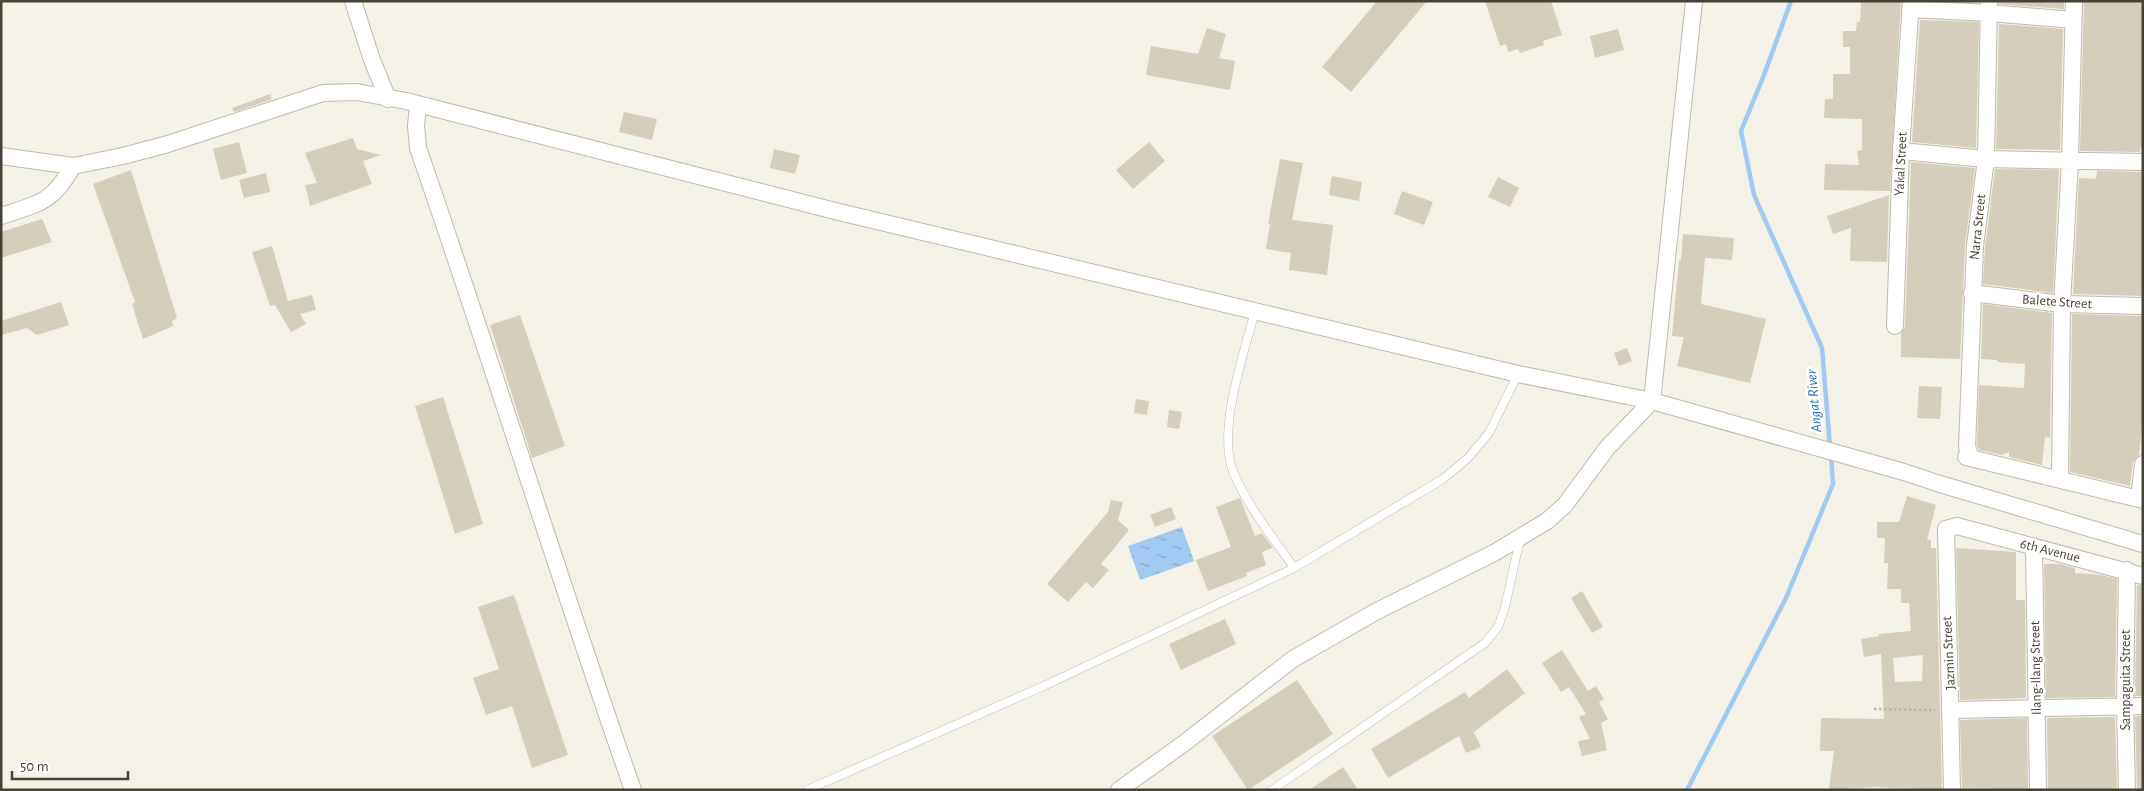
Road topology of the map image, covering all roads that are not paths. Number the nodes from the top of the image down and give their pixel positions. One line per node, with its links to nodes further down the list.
1 (353, 1): 7 (street)
2 (1694, 1): 22 (street)
3 (2074, 1): 6 (street)
4 (1910, 5): 5 (street); 9 (street, Yakal Street)
5 (1989, 7): 6 (street); 11 (street, Narra Street)
6 (2073, 20): 12 (street)
7 (388, 99): 8 (street); 14 (street)
8 (418, 105): 19 (street); 37 (street)
9 (1901, 151): 11 (street); 20 (street, Yakal Street)
10 (1, 156): 14 (street)
11 (1986, 159): 12 (street); 16 (street, Narra Street)
12 (2070, 161): 13 (street); 17 (street)
13 (2143, 162)
14 (73, 166): 15 (street)
15 (1, 216)
16 (1972, 293): 17 (street, Balete Street); 24 (street, Narra Street)
17 (2062, 304): 18 (street, Balete Street); 24 (street)
18 (2143, 306)
19 (1255, 311): 21 (street); 30 (lane)
20 (1895, 326)
21 (1518, 374): 22 (street); 30 (lane)
22 (1652, 401): 27 (street); 28 (street)
23 (2143, 464): 25 (street)
24 (2060, 480): 25 (street)
25 (2141, 500)
26 (1957, 526): 29 (street, 6th Avenue); 36 (street, Jazmin Street)
27 (1520, 538): 39 (street); 40 (lane)
28 (2143, 544)
29 (2034, 547): 31 (street, 6th Avenue); 35 (street, Ilang-Ilang Street)
30 (1294, 568): 38 (lane)
31 (2127, 570): 32 (street, 6th Avenue); 33 (street, Sampaguita Street)
32 (2143, 576)
33 (2125, 706): 34 (street); 35 (street); 43 (street, Sampaguita Street)
34 (2143, 706)
35 (2036, 708): 36 (street); 42 (street, Ilang-Ilang Street)
36 (1952, 710): 41 (street, Jazmin Street)
37 (633, 790)
38 (807, 790)
39 (1119, 790)
40 (1272, 790)
41 (1952, 790)
42 (2038, 790)
43 (2127, 790)

